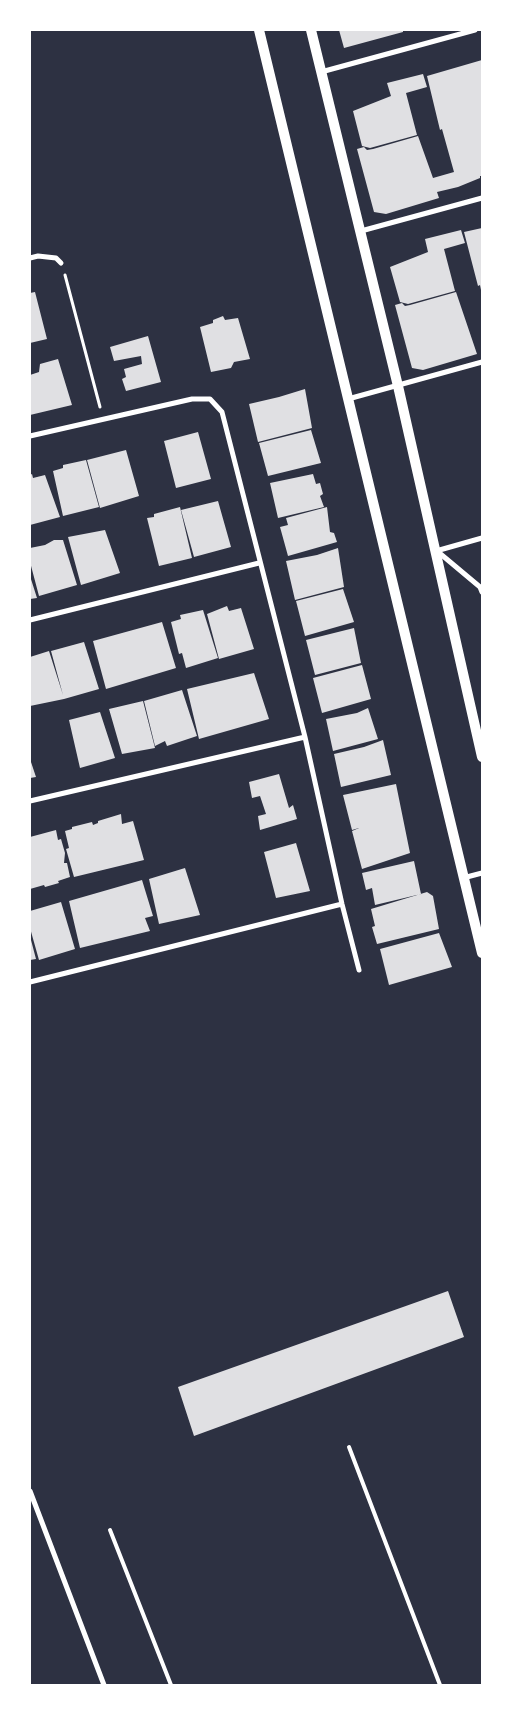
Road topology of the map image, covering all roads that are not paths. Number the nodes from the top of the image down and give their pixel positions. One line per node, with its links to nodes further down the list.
1 (259, 30): 11 (main road)
2 (311, 30): 4 (main road)
3 (475, 30): 4 (street)
4 (321, 72): 6 (main road)
5 (482, 198): 6 (street)
6 (360, 231): 10 (main road)
7 (30, 258): 8 (street)
8 (61, 263)
9 (482, 362): 10 (street)
10 (398, 386): 11 (street); 14 (main road)
11 (348, 399): 22 (main road)
12 (30, 436): 15 (street)
13 (482, 538): 14 (street)
14 (436, 551): 16 (street); 19 (main road)
15 (259, 563): 17 (street); 18 (street)
16 (482, 592)
17 (30, 620)
18 (305, 737): 20 (street); 23 (street)
19 (482, 757)
20 (30, 801)
21 (482, 873): 22 (street)
22 (463, 878): 24 (main road)
23 (342, 904): 25 (street); 26 (street)
24 (482, 953)
25 (360, 970)
26 (30, 982)
27 (349, 1447): 32 (lane)
28 (30, 1491): 30 (street)
29 (110, 1530): 31 (lane)
30 (104, 1685)
31 (171, 1685)
32 (440, 1685)

